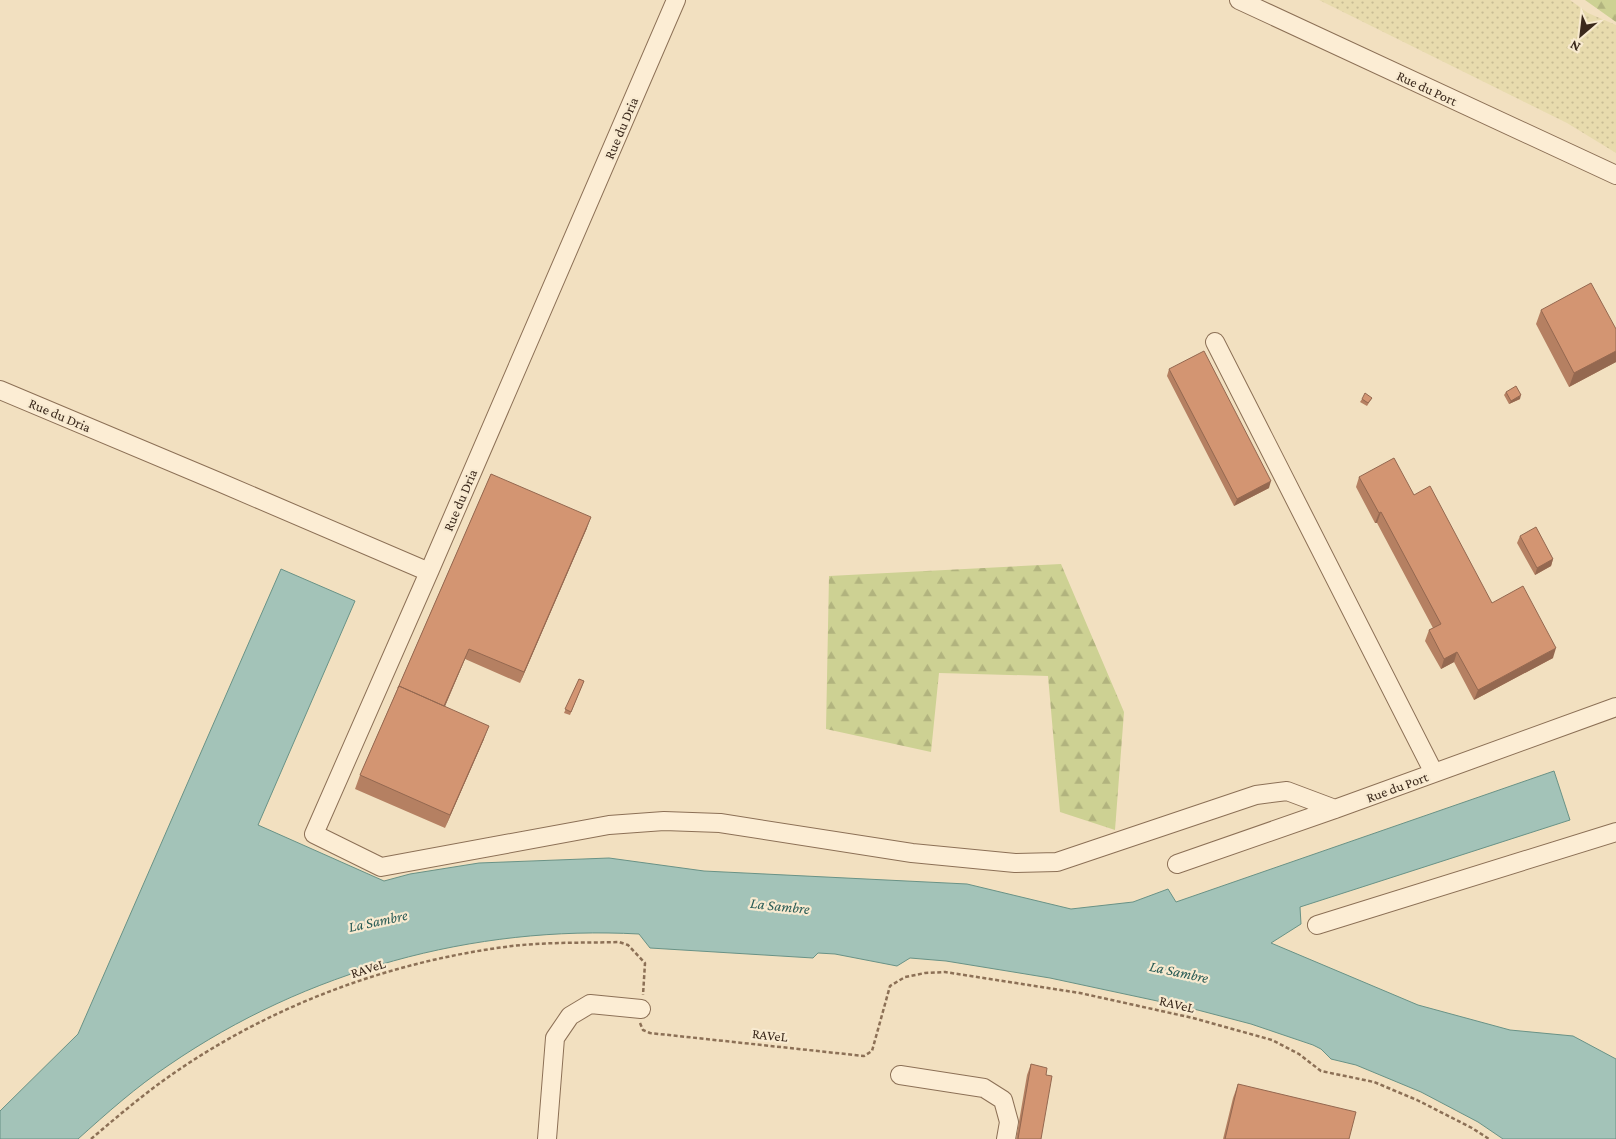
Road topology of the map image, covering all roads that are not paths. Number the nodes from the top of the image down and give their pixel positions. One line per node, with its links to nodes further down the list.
1 (676, 0): 6 (street, Rue du Dria)
2 (1239, 0): 3 (street, Rue du Port)
3 (1616, 175)
4 (1215, 342): 8 (street)
5 (0, 390): 6 (street, Rue du Dria)
6 (429, 572): 9 (street)
7 (1616, 707): 8 (street, Rue du Port)
8 (1434, 773): 9 (street, Rue du Port)
9 (1335, 809): 11 (street, Rue du Port)
10 (1616, 832): 12 (street)
11 (1177, 864)
12 (1317, 925)
13 (641, 1009): 15 (street)
14 (900, 1075): 16 (street)
15 (547, 1139)
16 (1006, 1139)

